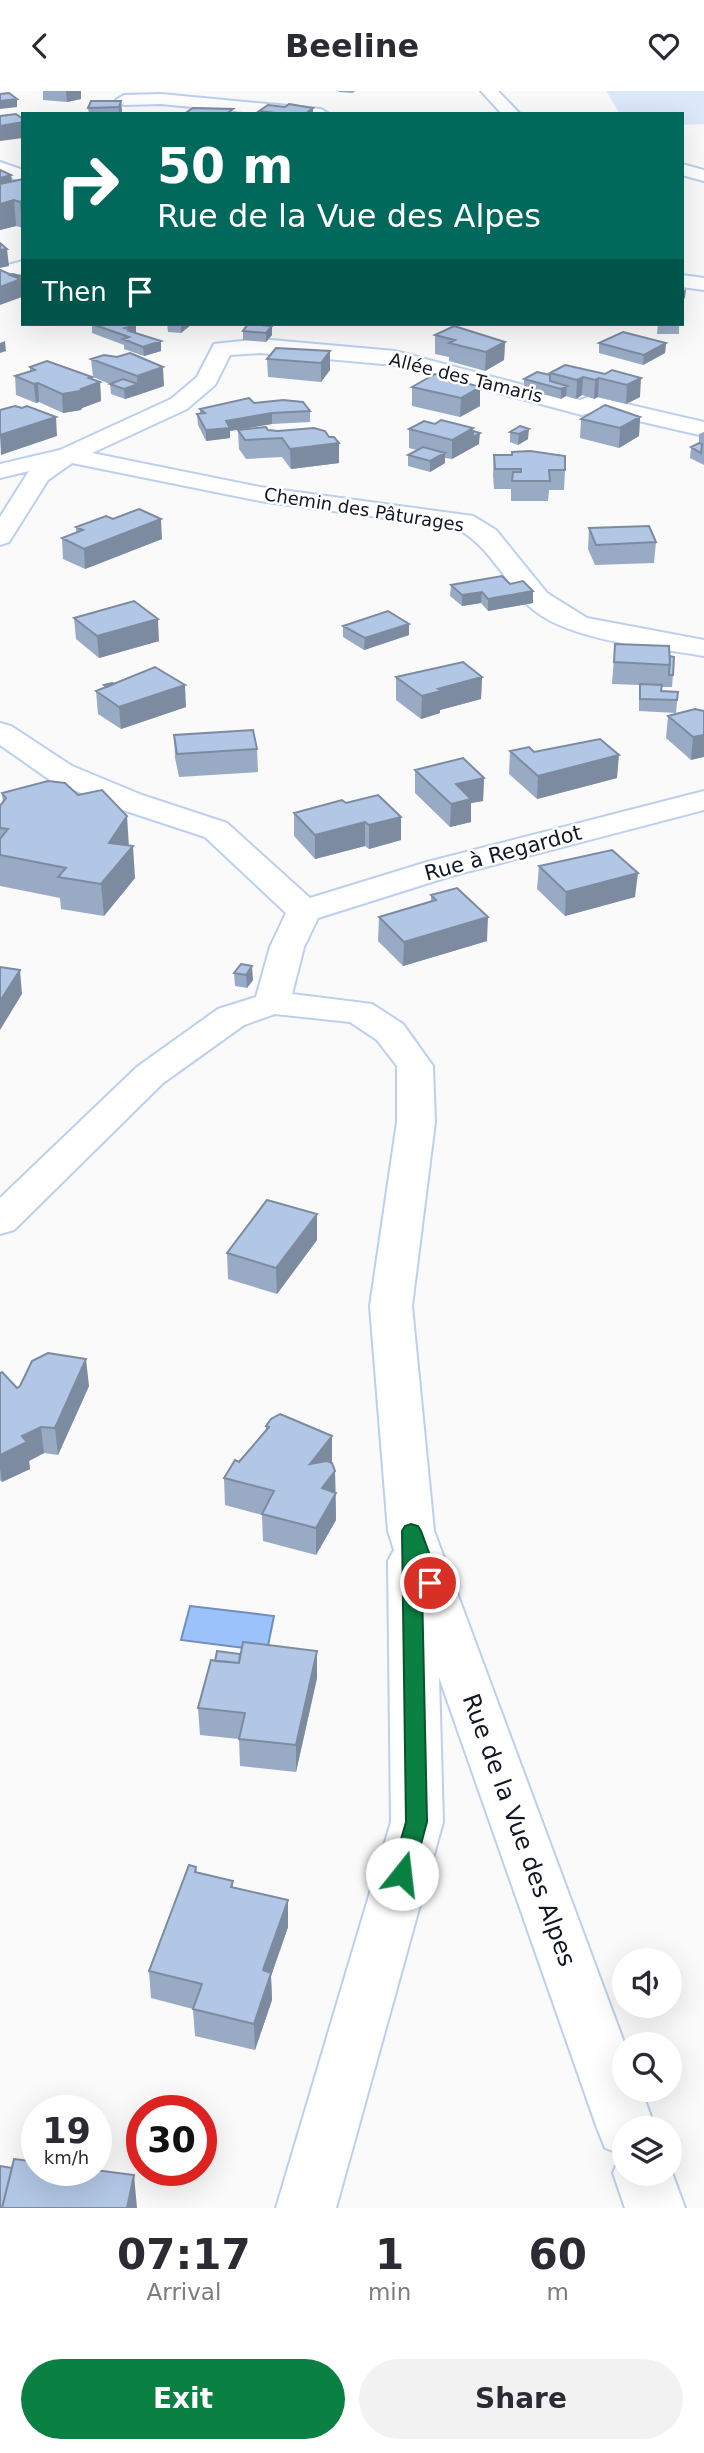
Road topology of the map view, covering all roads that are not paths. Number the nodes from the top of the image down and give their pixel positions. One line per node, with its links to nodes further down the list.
1 (489, 91): 4 (street)
2 (124, 100): 3 (street)
3 (300, 112)
4 (510, 112)
5 (0, 167): 7 (street)
6 (684, 170): 8 (street)
7 (21, 176)
8 (704, 177): 9 (street)
9 (684, 184)
10 (21, 255): 11 (street)
11 (0, 273)
12 (684, 281): 13 (street)
13 (704, 284)
14 (204, 332): 15 (street)
15 (222, 349): 16 (street, Allée des Tamaris); 17 (street)
16 (704, 429)
17 (68, 455): 18 (street); 19 (street); 20 (street, Chemin des Pâturages)
18 (0, 471)
19 (0, 537)
20 (704, 647)
21 (0, 732): 23 (street)
22 (704, 800): 23 (street, Rue à Regardot)
23 (304, 911): 24 (street)
24 (272, 1003): 25 (street, Rue de la Vue des Alpes); 26 (street, Rue de la Vue des Alpes)
25 (0, 1221)
26 (411, 1531): 27 (street, Rue de la Vue des Alpes); 29 (street, Rue de la Vue des Alpes)
27 (622, 2116)
28 (647, 2186): 30 (street)
29 (306, 2208)
30 (655, 2208)

